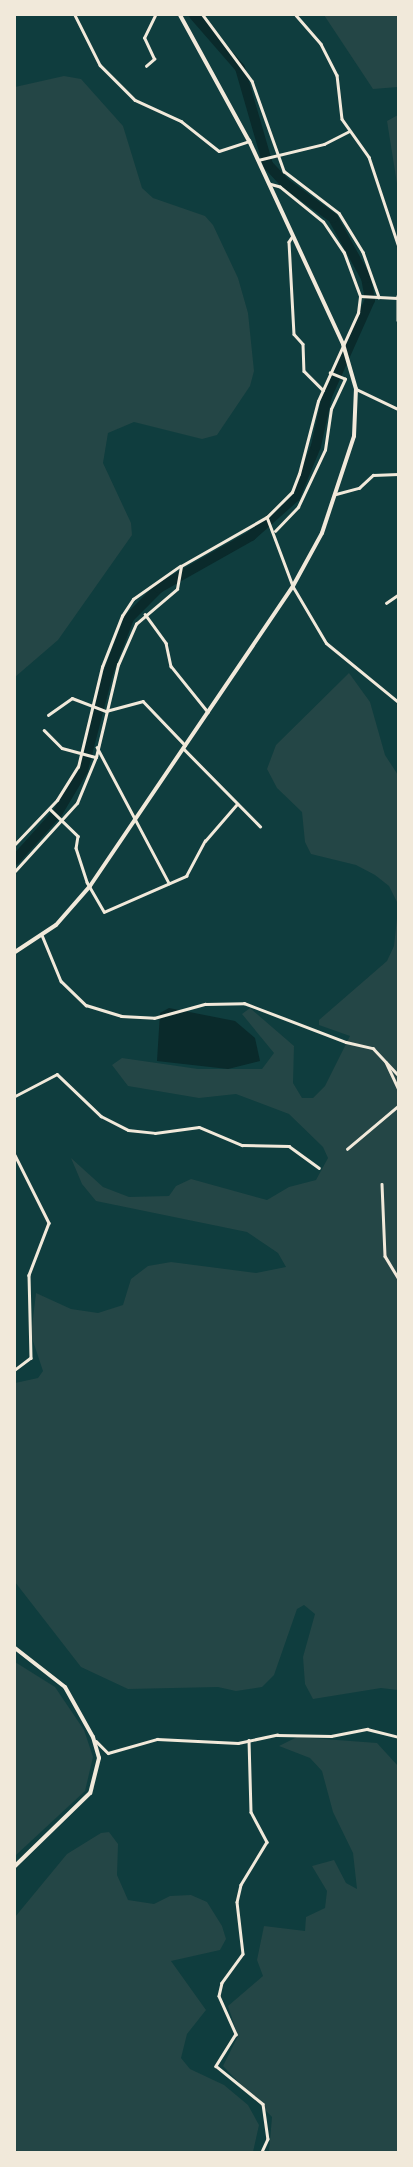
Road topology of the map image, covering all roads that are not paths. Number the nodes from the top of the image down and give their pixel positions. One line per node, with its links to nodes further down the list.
1 (74, 15): 8 (street)
2 (155, 15): 6 (street)
3 (180, 15): 8 (main road)
4 (203, 15): 9 (street)
5 (296, 15): 7 (street)
6 (146, 66)
7 (348, 132): 9 (street); 13 (street)
8 (249, 141): 10 (main road)
9 (275, 155): 10 (street); 15 (street)
10 (260, 160): 11 (main road)
11 (269, 184): 12 (main road); 14 (street)
12 (293, 236): 18 (main road); 21 (street)
13 (398, 244)
14 (362, 296): 15 (street); 18 (street)
15 (378, 296): 16 (street)
16 (398, 297): 17 (street)
17 (398, 320)
18 (343, 345): 19 (street); 20 (main road)
19 (332, 373): 21 (street); 26 (street)
20 (356, 389): 22 (street); 24 (main road)
21 (323, 390): 25 (street)
22 (398, 409)
23 (398, 474): 24 (street)
24 (336, 494): 28 (main road)
25 (268, 518): 26 (street); 27 (street)
26 (274, 530): 28 (street)
27 (180, 567): 31 (street); 33 (street)
28 (292, 586): 32 (street); 35 (main road)
29 (398, 595): 30 (street)
30 (386, 603)
31 (145, 614): 34 (street); 35 (street)
32 (398, 702)
33 (92, 707): 34 (street); 36 (street); 40 (street)
34 (104, 710): 38 (street); 39 (street)
35 (208, 712): 38 (main road)
36 (48, 715)
37 (44, 730): 40 (street)
38 (184, 747): 42 (street); 44 (main road)
39 (97, 748): 41 (street); 44 (street)
40 (83, 753): 41 (street); 43 (street)
41 (96, 757): 45 (street)
42 (237, 804): 46 (street); 49 (street)
43 (51, 809): 45 (street); 47 (street)
44 (136, 818): 49 (street); 50 (main road)
45 (63, 819): 48 (street); 50 (street)
46 (260, 826)
47 (15, 844)
48 (15, 872)
49 (169, 883): 50 (street)
50 (90, 886): 51 (main road)
51 (42, 935): 52 (main road); 53 (street)
52 (15, 952)
53 (384, 1058): 54 (street); 55 (street)
54 (398, 1075)
55 (398, 1088)
56 (15, 1096): 60 (street)
57 (398, 1106): 58 (street)
58 (347, 1148)
59 (15, 1155): 63 (street)
60 (319, 1168)
61 (382, 1184): 62 (street)
62 (398, 1278)
63 (15, 1370)
64 (15, 1648): 66 (main road)
65 (398, 1737): 67 (street)
66 (94, 1739): 67 (street); 68 (main road)
67 (249, 1740): 69 (street)
68 (15, 1866)
69 (262, 2152)

